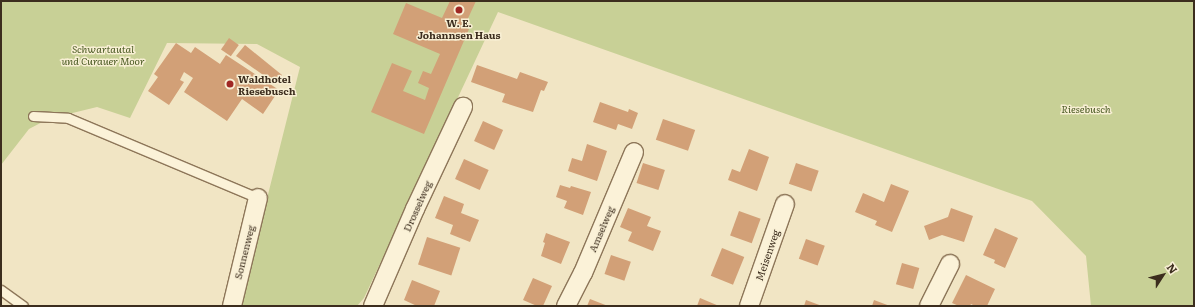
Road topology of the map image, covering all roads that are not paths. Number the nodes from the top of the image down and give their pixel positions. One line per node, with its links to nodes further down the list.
1 (463, 108): 10 (street, Drosselweg)
2 (33, 116): 4 (lane)
3 (634, 152): 11 (street, Amselweg)
4 (258, 198): 9 (street, Sonnenweg)
5 (785, 204): 12 (street, Meisenweg)
6 (950, 264): 13 (street)
7 (1, 290): 8 (lane)
8 (23, 306)
9 (232, 306)
10 (373, 306)
11 (566, 306)
12 (749, 306)
13 (929, 306)

